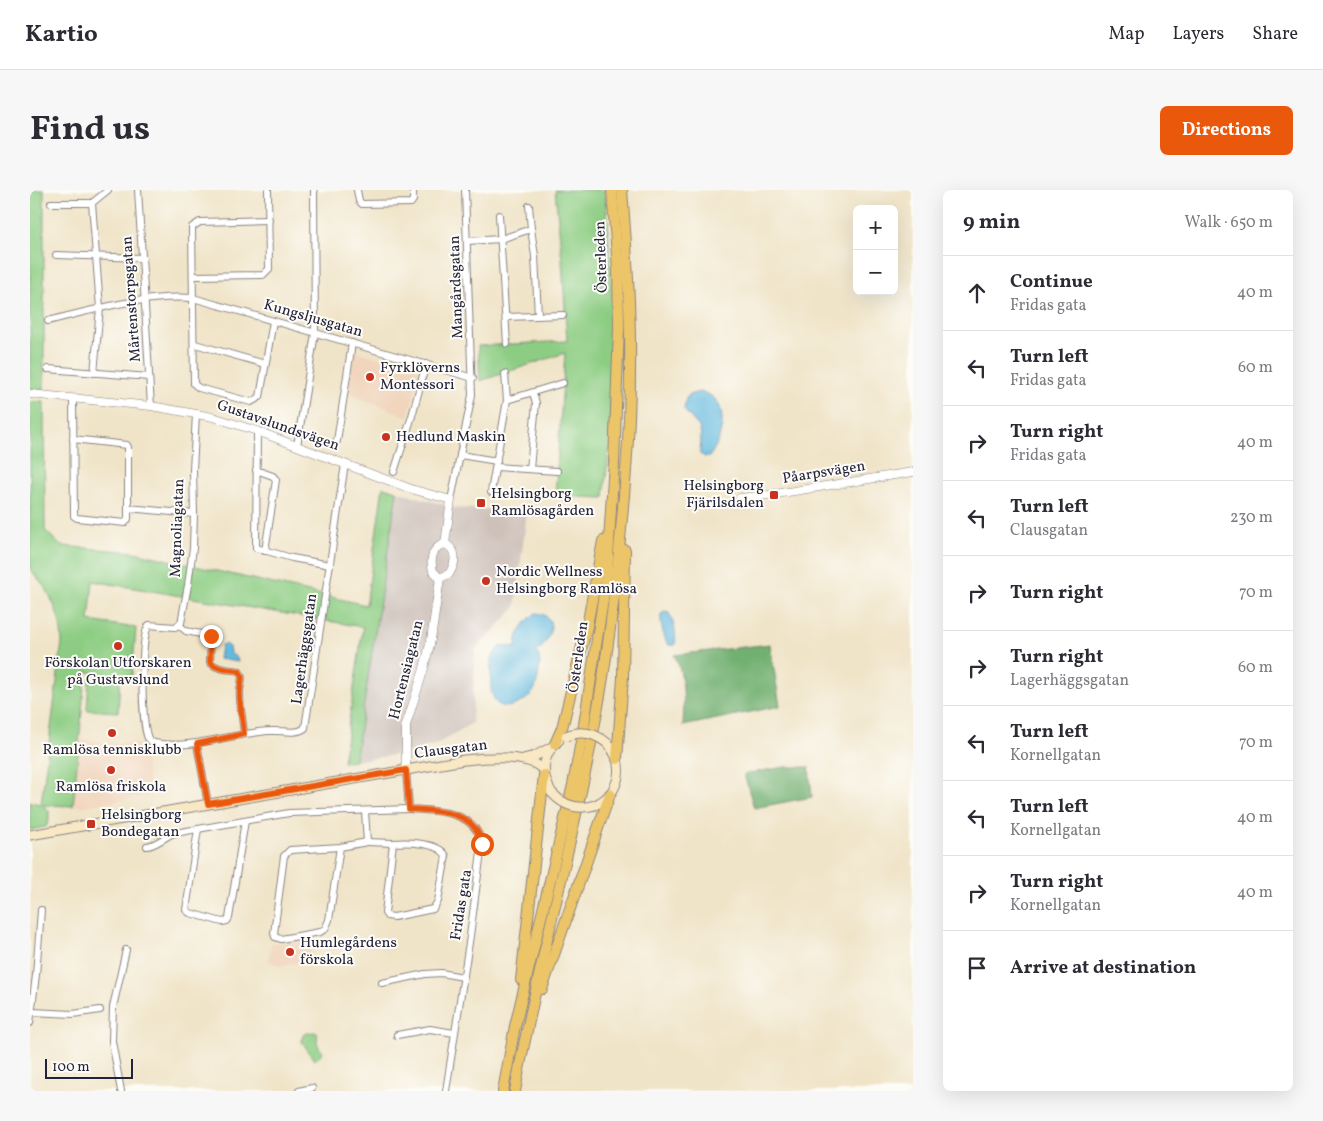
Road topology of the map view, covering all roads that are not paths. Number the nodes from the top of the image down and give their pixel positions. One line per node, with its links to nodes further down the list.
1 (108, 190): 11 (street)
2 (138, 190): 20 (street, Mårtenstorpsgatan)
3 (268, 190): 14 (street)
4 (314, 190): 30 (street)
5 (357, 190): 6 (street)
6 (413, 190)
7 (465, 190): 17 (street, Mangårdsgatan)
8 (612, 190): 64 (main road, Österleden)
9 (622, 190): 61 (main road, Österleden)
10 (51, 203): 11 (street)
11 (92, 203): 19 (street)
12 (529, 206): 15 (street)
13 (499, 215): 16 (street)
14 (269, 220): 21 (street); 21 (street)
15 (531, 230): 16 (street); 26 (street)
16 (501, 239): 17 (street); 27 (street)
17 (468, 241): 40 (street, Mangårdsgatan)
18 (56, 255): 19 (street)
19 (96, 256): 20 (street); 24 (street)
20 (142, 258): 23 (street, Mårtenstorpsgatan)
21 (193, 276): 22 (street)
22 (193, 298): 23 (street, Kungsljusgatan); 29 (street, Kungsljusgatan); 32 (street)
23 (144, 299): 24 (street, Kungsljusgatan); 39 (street, Mårtenstorpsgatan)
24 (100, 308): 28 (street, Kungsljusgatan); 37 (street)
25 (563, 315): 26 (street)
26 (538, 316): 27 (street)
27 (506, 317): 33 (street)
28 (48, 321)
29 (273, 321): 30 (street, Kungsljusgatan); 34 (street)
30 (315, 333): 31 (street, Kungsljusgatan); 51 (street)
31 (352, 343): 35 (street, Kungsljusgatan); 50 (street)
32 (195, 344): 34 (street); 34 (street)
33 (507, 344)
34 (265, 364)
35 (426, 364): 40 (street, Kungsljusgatan); 58 (street)
36 (48, 369): 37 (street)
37 (94, 373): 39 (street)
38 (505, 374): 45 (street)
39 (149, 377): 46 (street, Mårtenstorpsgatan)
40 (473, 378): 52 (street, Mangårdsgatan)
41 (562, 383): 42 (street)
42 (533, 393): 45 (street); 55 (street)
43 (30, 394): 44 (street, Gustavslundsvägen)
44 (73, 398): 46 (street, Gustavslundsvägen); 49 (street)
45 (507, 400): 54 (street)
46 (151, 406): 47 (street, Gustavslundsvägen)
47 (196, 414): 48 (street, Gustavslundsvägen); 66 (street, Magnoliagatan)
48 (257, 431): 51 (street, Gustavslundsvägen); 56 (street)
49 (74, 439): 65 (street); 65 (street)
50 (338, 441)
51 (298, 446): 53 (street, Gustavslundsvägen)
52 (460, 455): 54 (street); 63 (street, Mangårdsgatan)
53 (345, 464): 63 (street, Gustavslundsvägen); 69 (street, Lagerhäggsgatan)
54 (496, 464): 55 (street); 60 (street)
55 (530, 469): 57 (street)
56 (256, 470): 68 (street); 68 (street)
57 (557, 471)
58 (394, 472)
59 (913, 472): 62 (street, Påarpsvägen)
60 (491, 492)
61 (624, 497): 75 (main road); 101 (main road, Österleden)
62 (740, 498)
63 (451, 500): 67 (street)
64 (611, 503): 74 (main road); 98 (main road, Österleden)
65 (128, 508): 66 (street)
66 (194, 514): 71 (street, Magnoliagatan)
67 (446, 544): 70 (street); 70 (street, Hortensiagatan)
68 (265, 551): 69 (street)
69 (330, 565): 72 (street, Lagerhäggsgatan)
70 (440, 578): 77 (street, Hortensiagatan)
71 (179, 625): 72 (street); 73 (street)
72 (244, 734): 73 (street, Lagerhäggsgatan)
73 (197, 744): 80 (street)
74 (554, 745): 75 (main road, bridge); 76 (main road, Clausgatan); 78 (main road)
75 (617, 758): 79 (main road)
76 (520, 759): 77 (main road, Clausgatan); 78 (main road, Clausgatan)
77 (406, 770): 80 (main road, Clausgatan); 81 (street)
78 (544, 773): 79 (main road, bridge); 98 (main road)
79 (610, 794): 101 (main road)
80 (208, 804): 85 (main road, Clausgatan)
81 (409, 809): 82 (street, Fridas gata); 93 (street, Fridas gata)
82 (365, 811): 83 (street, Fridas gata); 86 (street)
83 (245, 820): 84 (street, Fridas gata); 84 (street)
84 (198, 829): 88 (street, Fridas gata)
85 (30, 835)
86 (367, 842): 87 (street); 89 (street)
87 (393, 842): 87 (street)
88 (147, 846)
89 (340, 846): 89 (street)
90 (41, 910): 92 (street)
91 (126, 950): 103 (street)
92 (33, 974): 96 (street)
93 (463, 977): 94 (street); 99 (street, Fridas gata)
94 (382, 983)
95 (100, 1010): 96 (street)
96 (32, 1012): 97 (street)
97 (30, 1024)
98 (515, 1026): 106 (main road, Österleden)
99 (454, 1033): 100 (street); 105 (street, Fridas gata)
100 (397, 1035)
101 (525, 1037): 107 (main road, Österleden)
102 (312, 1088): 104 (street)
103 (121, 1091)
104 (299, 1091)
105 (446, 1091)
106 (503, 1091)
107 (515, 1091)

